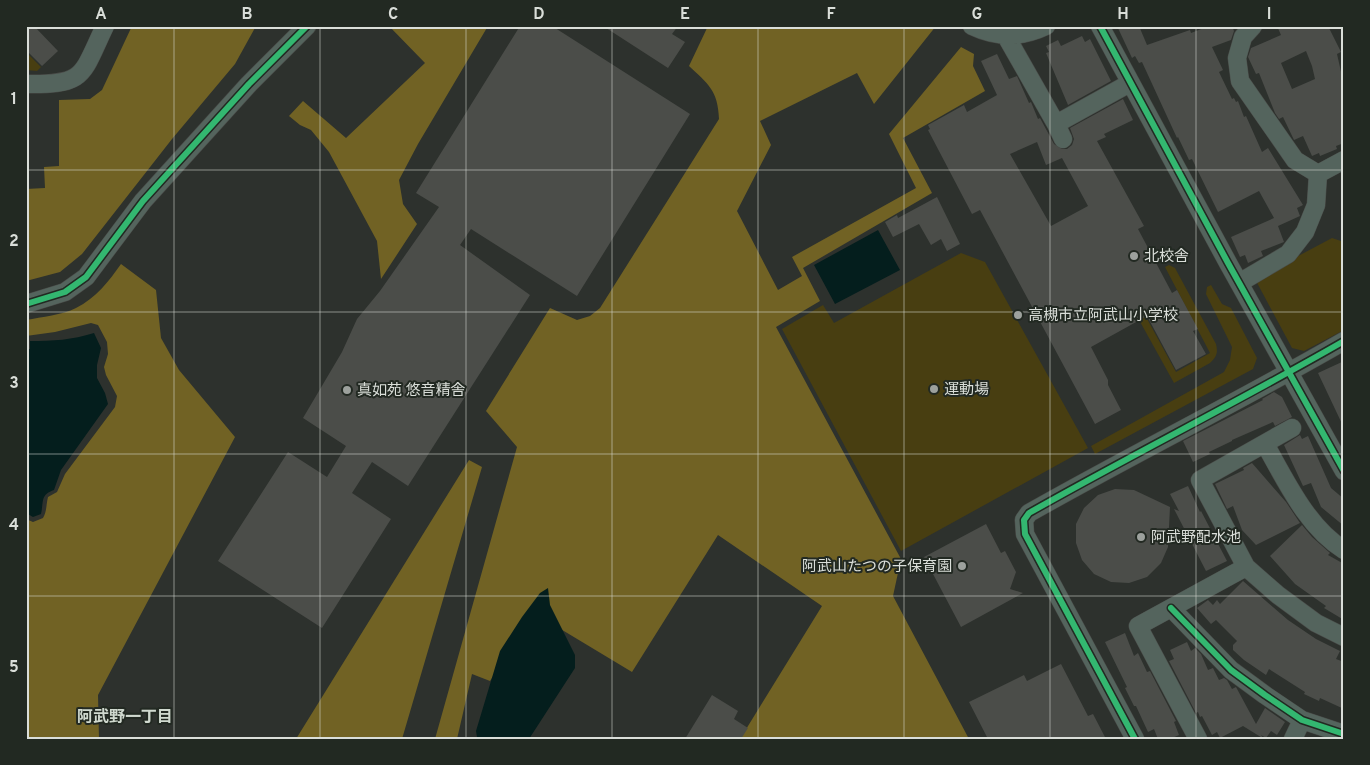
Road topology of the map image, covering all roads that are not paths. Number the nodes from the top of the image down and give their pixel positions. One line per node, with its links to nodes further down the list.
1 (105, 26): 9 (street)
2 (307, 26): 13 (street)
3 (972, 26): 7 (street)
4 (1046, 26): 7 (street)
5 (1100, 26): 8 (street)
6 (1253, 26): 11 (street)
7 (1006, 36): 8 (street)
8 (1130, 82): 12 (street)
9 (26, 84)
10 (1344, 160): 11 (street)
11 (1318, 174): 12 (street)
12 (1239, 283): 15 (street)
13 (26, 304)
14 (1344, 341): 15 (street)
15 (1289, 373): 18 (street); 25 (street)
16 (1292, 428): 17 (street)
17 (1265, 444): 19 (street); 20 (street)
18 (1344, 471)
19 (1344, 550)
20 (1246, 567): 21 (street); 22 (street)
21 (1171, 608): 23 (street); 26 (street)
22 (1344, 637)
23 (1302, 720): 24 (street); 27 (street)
24 (1344, 734)
25 (1135, 739)
26 (1198, 739)
27 (1292, 739)

